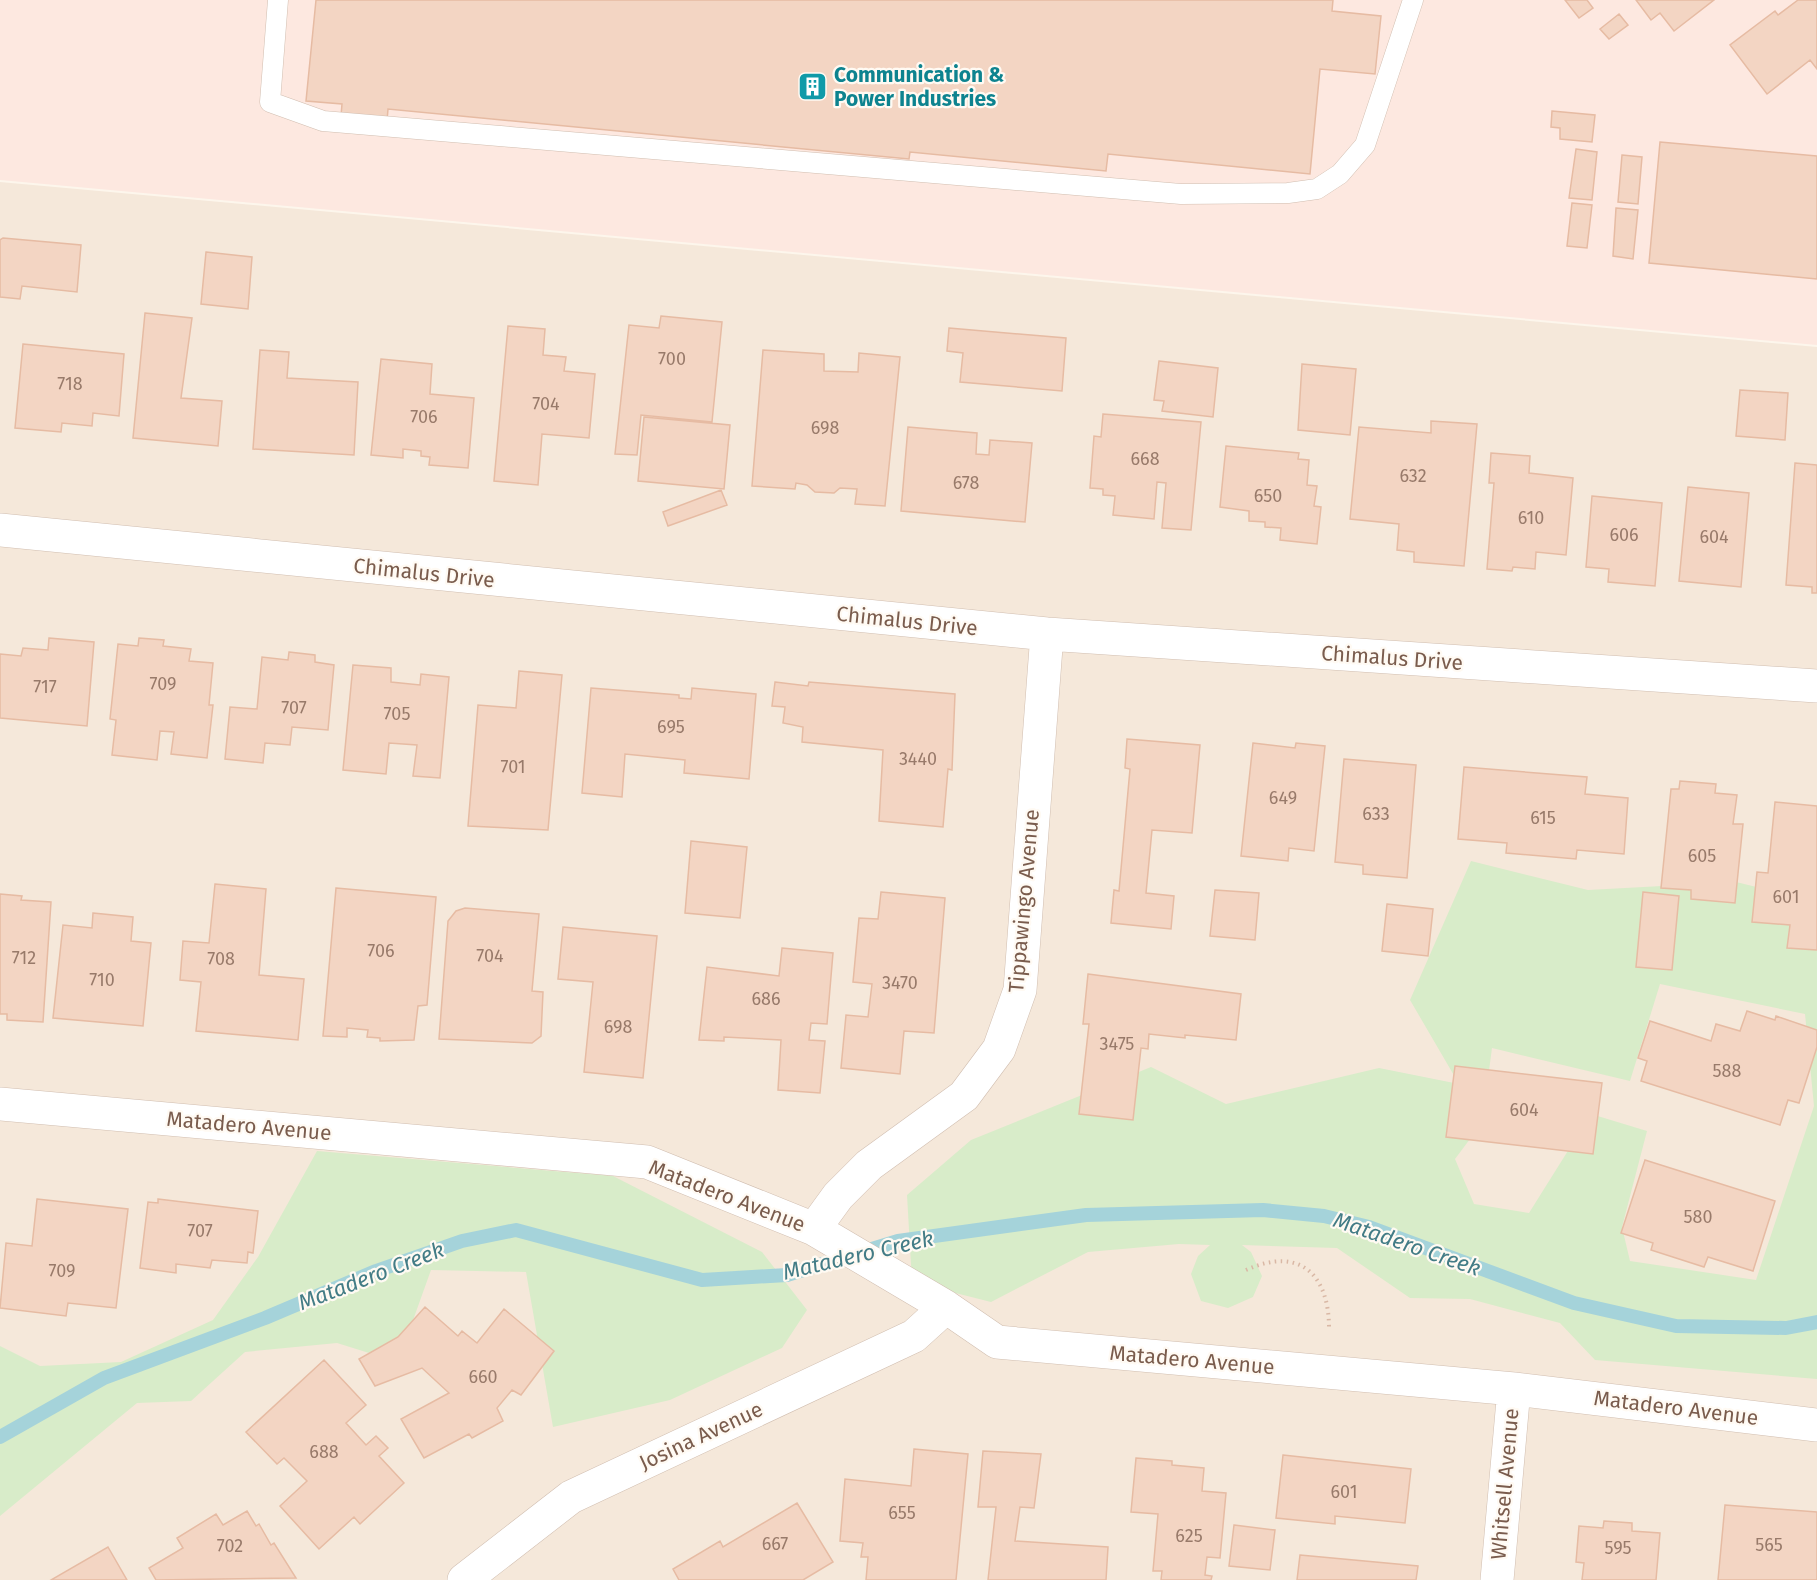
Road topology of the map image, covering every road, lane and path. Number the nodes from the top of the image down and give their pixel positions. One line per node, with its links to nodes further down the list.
1 (278, 0): 2 (lane)
2 (1413, 0)
3 (0, 530): 4 (street, Chimalus Drive)
4 (1047, 634): 5 (street, Chimalus Drive); 7 (street, Tippawingo Avenue)
5 (1817, 686)
6 (0, 1104): 7 (street, Matadero Avenue)
7 (822, 1234): 9 (street, Matadero Avenue)
8 (1246, 1270): 10 (path)
9 (946, 1307): 10 (street, Matadero Avenue); 13 (street, Josina Avenue)
10 (1327, 1372): 11 (street, Matadero Avenue)
11 (1514, 1389): 12 (street, Matadero Avenue); 14 (street, Whitsell Avenue)
12 (1817, 1425)
13 (464, 1580)
14 (1497, 1580)

